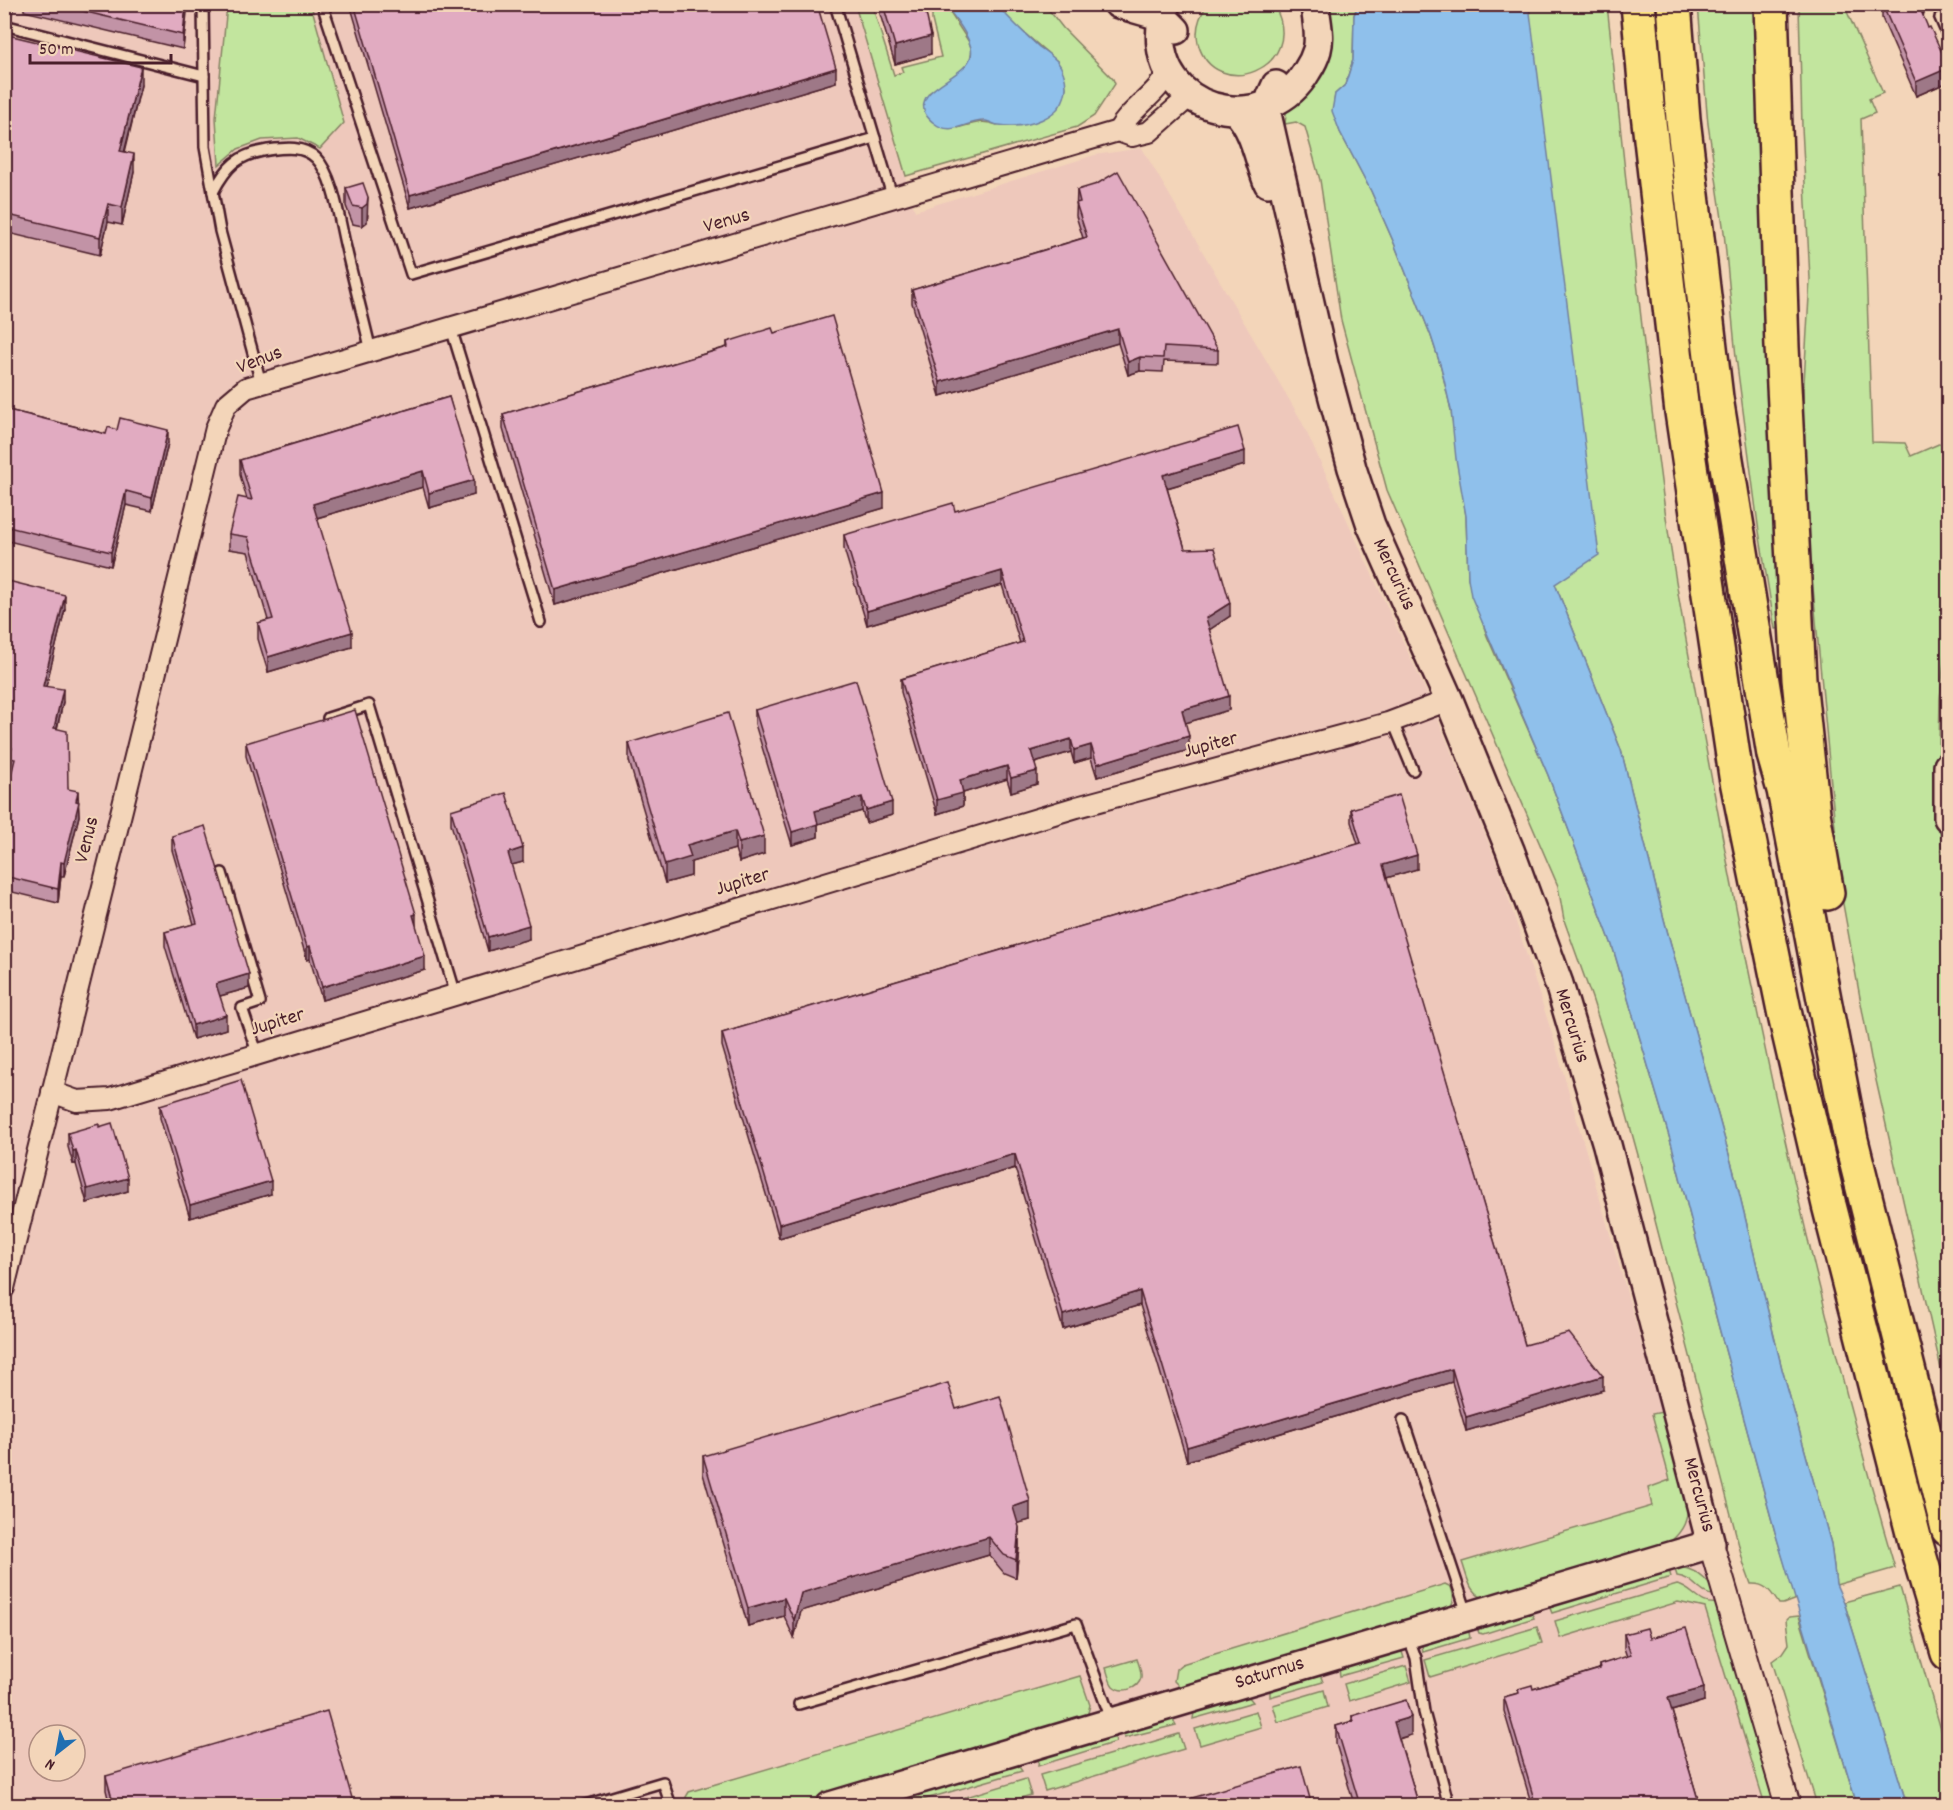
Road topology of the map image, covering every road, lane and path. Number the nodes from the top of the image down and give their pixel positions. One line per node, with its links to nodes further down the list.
1 (8, 4): 12 (lane)
2 (203, 4): 16 (lane)
3 (322, 4): 21 (lane)
4 (835, 4): 21 (lane)
5 (1118, 4): 11 (main road)
6 (1638, 4): 46 (highway)
7 (1674, 4): 39 (highway)
8 (1771, 4): 39 (highway)
9 (1948, 6): 14 (lane)
10 (1309, 7): 18 (main road)
11 (1172, 14): 15 (main road); 17 (main road)
12 (4, 19)
13 (4, 25): 16 (lane)
14 (1948, 65)
15 (1170, 70): 17 (main road); 20 (street)
16 (204, 76): 22 (lane)
17 (1197, 91): 18 (main road); 19 (main road); 20 (street, Venus)
18 (1272, 95): 19 (main road); 24 (main road, Mercurius)
19 (1236, 111): 24 (main road, Mercurius)
20 (1118, 131): 23 (street, Venus)
21 (875, 138): 23 (lane)
22 (213, 192): 26 (lane); 27 (lane)
23 (893, 199): 25 (street, Venus)
24 (1302, 266): 29 (main road, Mercurius)
25 (451, 328): 26 (street, Venus); 28 (lane)
26 (371, 351): 27 (street, Venus)
27 (261, 383): 38 (street, Venus)
28 (541, 622)
29 (1449, 700): 31 (street, Jupiter); 43 (main road, Mercurius)
30 (316, 722): 36 (lane)
31 (1393, 722): 33 (lane); 36 (street, Jupiter)
32 (1948, 766): 34 (main road)
33 (1413, 770)
34 (1948, 818)
35 (222, 873): 37 (lane)
36 (456, 995): 37 (street, Jupiter)
37 (258, 1054): 38 (street, Jupiter)
38 (52, 1092): 40 (street, Venus)
39 (1851, 1140): 42 (highway)
40 (4, 1288)
41 (1403, 1420): 44 (lane)
42 (1948, 1529)
43 (1711, 1544): 44 (main road, Saturnus); 53 (street, Mercurius)
44 (1468, 1616): 45 (main road, Saturnus)
45 (1407, 1634): 48 (main road, Saturnus); 52 (lane)
46 (1948, 1653)
47 (799, 1704): 48 (lane)
48 (1112, 1722): 51 (main road, Saturnus)
49 (582, 1806): 50 (lane)
50 (671, 1806)
51 (830, 1806)
52 (1449, 1806)
53 (1788, 1806)

